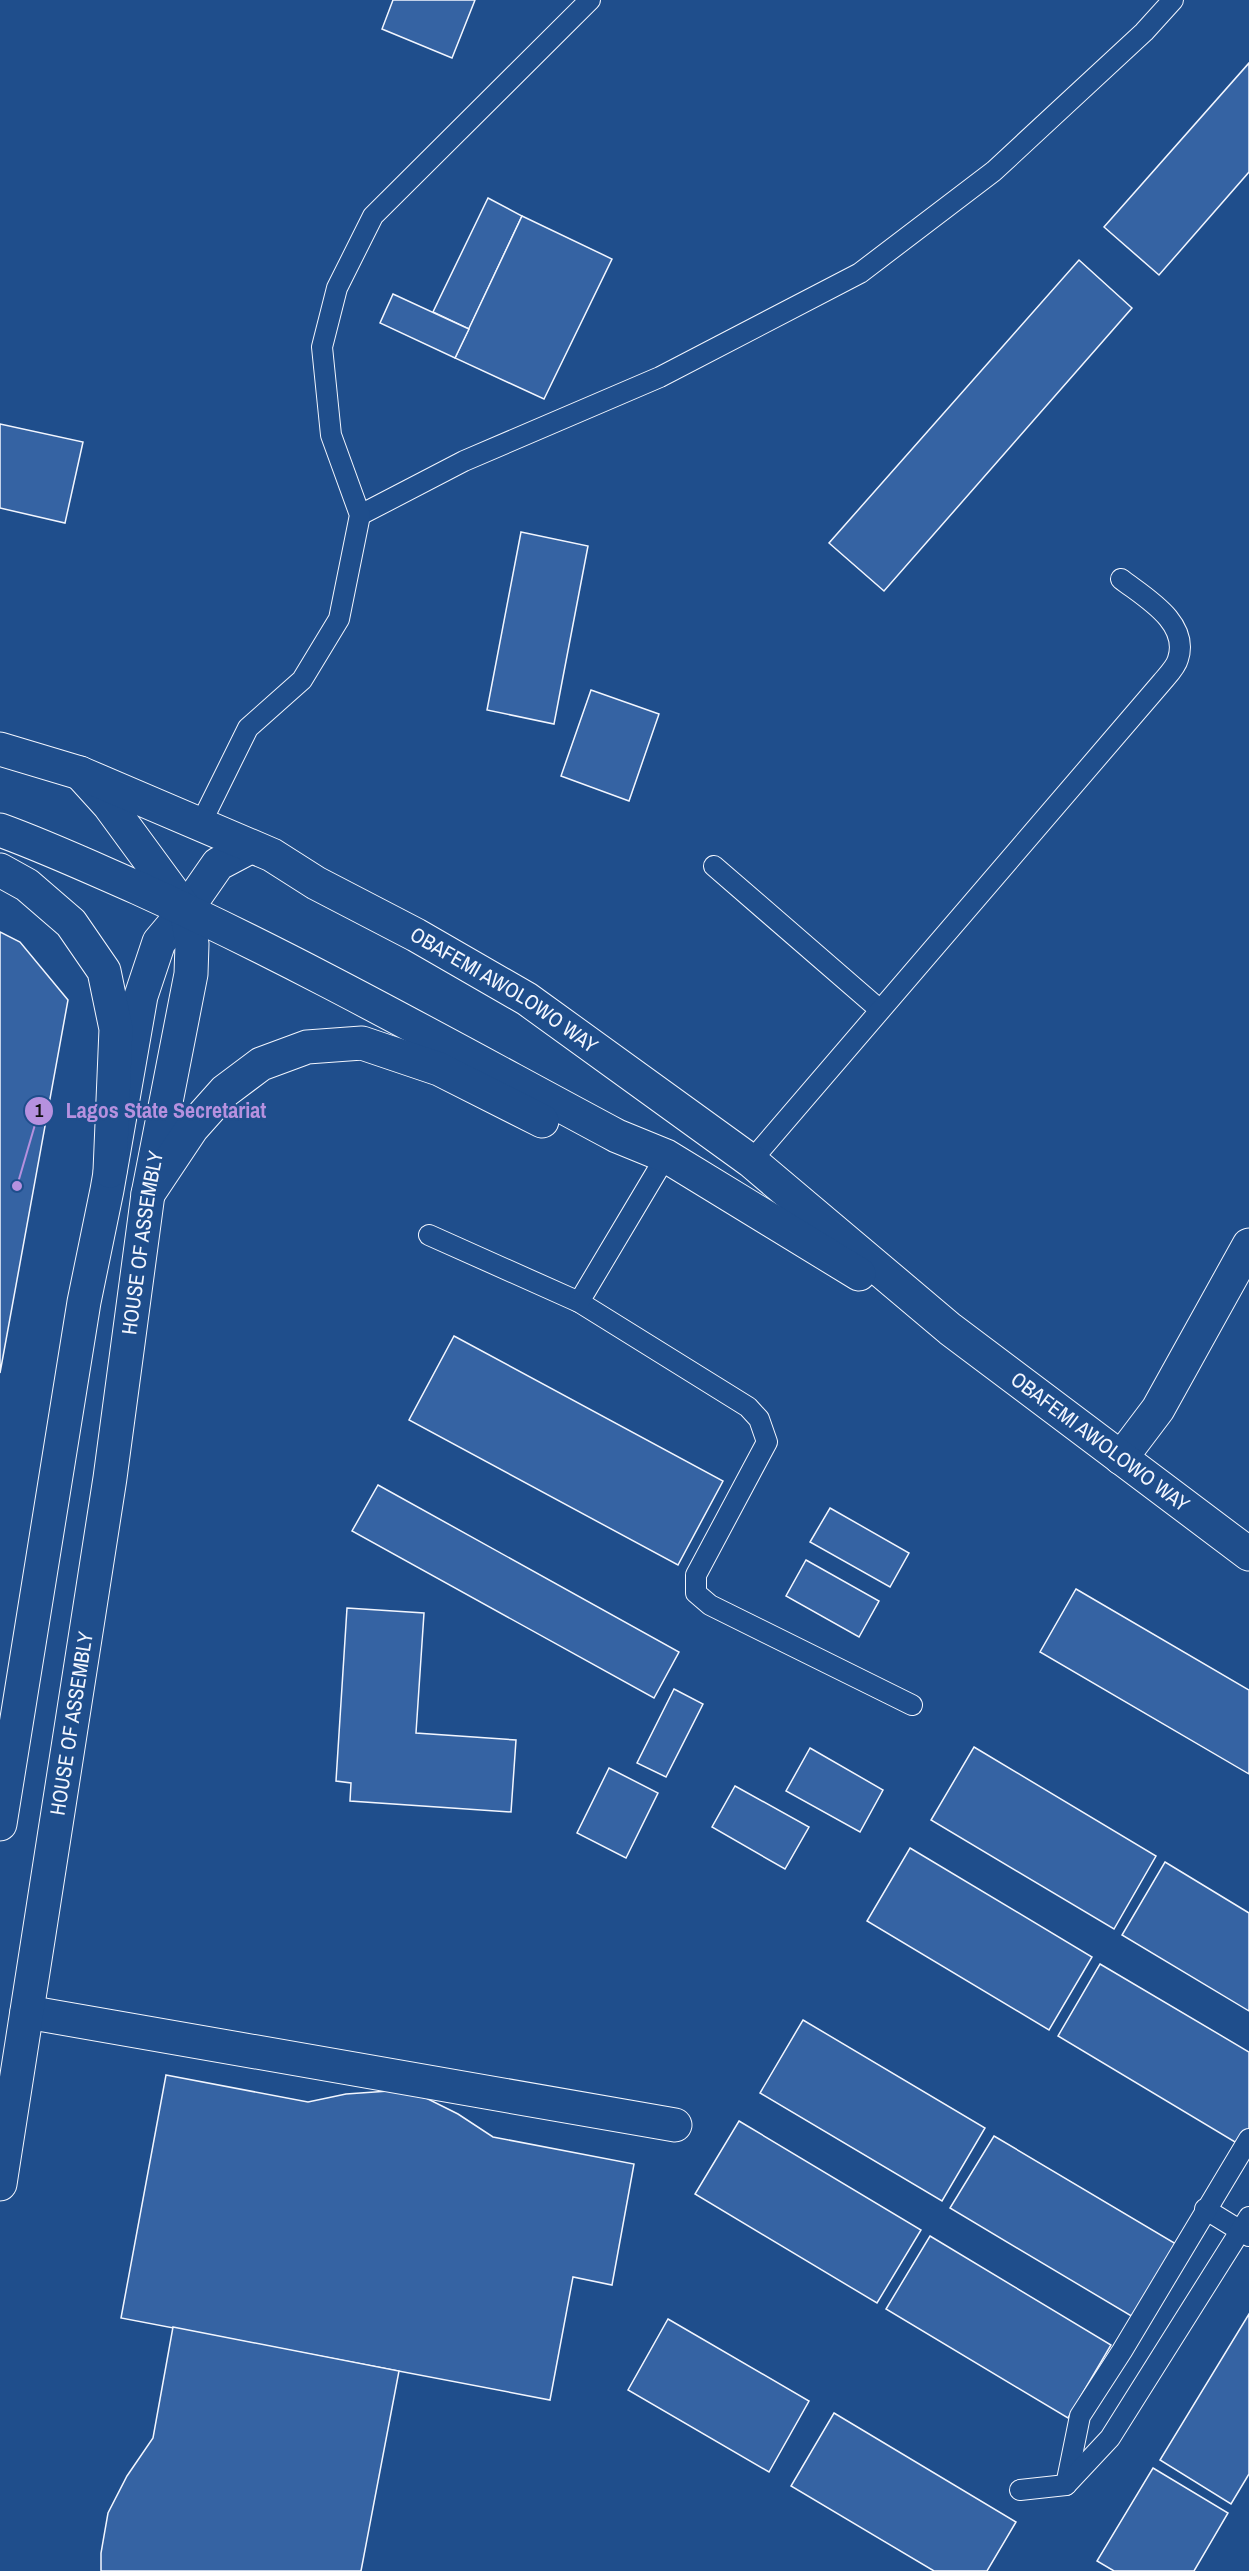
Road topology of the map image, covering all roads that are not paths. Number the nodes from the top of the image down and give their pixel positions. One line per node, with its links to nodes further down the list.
1 (590, 0): 3 (lane)
2 (1173, 0): 3 (lane)
3 (360, 515): 7 (lane)
4 (1121, 579): 13 (lane)
5 (0, 749): 6 (main road, OBAFEMI AWOLOWO WAY)
6 (80, 773): 7 (main road, OBAFEMI AWOLOWO WAY); 12 (main road)
7 (201, 823): 9 (main road, OBAFEMI AWOLOWO WAY)
8 (0, 830): 12 (main road, OBAFEMI AWOLOWO WAY)
9 (250, 847): 12 (main road); 16 (main road, OBAFEMI AWOLOWO WAY)
10 (714, 866): 13 (lane)
11 (0, 870): 17 (main road)
12 (186, 910): 14 (main road, OBAFEMI AWOLOWO WAY); 17 (main road, HOUSE OF ASSEMBLY); 18 (main road, HOUSE OF ASSEMBLY)
13 (879, 1010): 16 (lane)
14 (616, 1136): 15 (main road, OBAFEMI AWOLOWO WAY); 18 (main road)
15 (666, 1156): 21 (lane); 22 (main road, OBAFEMI AWOLOWO WAY)
16 (751, 1161): 22 (main road, OBAFEMI AWOLOWO WAY)
17 (110, 1171): 26 (main road, HOUSE OF ASSEMBLY)
18 (148, 1194): 27 (main road, HOUSE OF ASSEMBLY)
19 (429, 1235): 21 (lane)
20 (1249, 1245): 23 (main road)
21 (579, 1302): 25 (lane)
22 (950, 1329): 23 (main road, OBAFEMI AWOLOWO WAY)
23 (1121, 1458): 24 (main road, OBAFEMI AWOLOWO WAY)
24 (1249, 1554)
25 (912, 1705)
26 (0, 1824)
27 (27, 2012): 28 (main road); 30 (main road, HOUSE OF ASSEMBLY)
28 (675, 2125)
29 (1249, 2139): 31 (lane)
30 (0, 2184)
31 (1205, 2209): 32 (lane); 33 (lane)
32 (1246, 2228): 33 (lane)
33 (1066, 2485): 34 (lane)
34 (1020, 2490)

